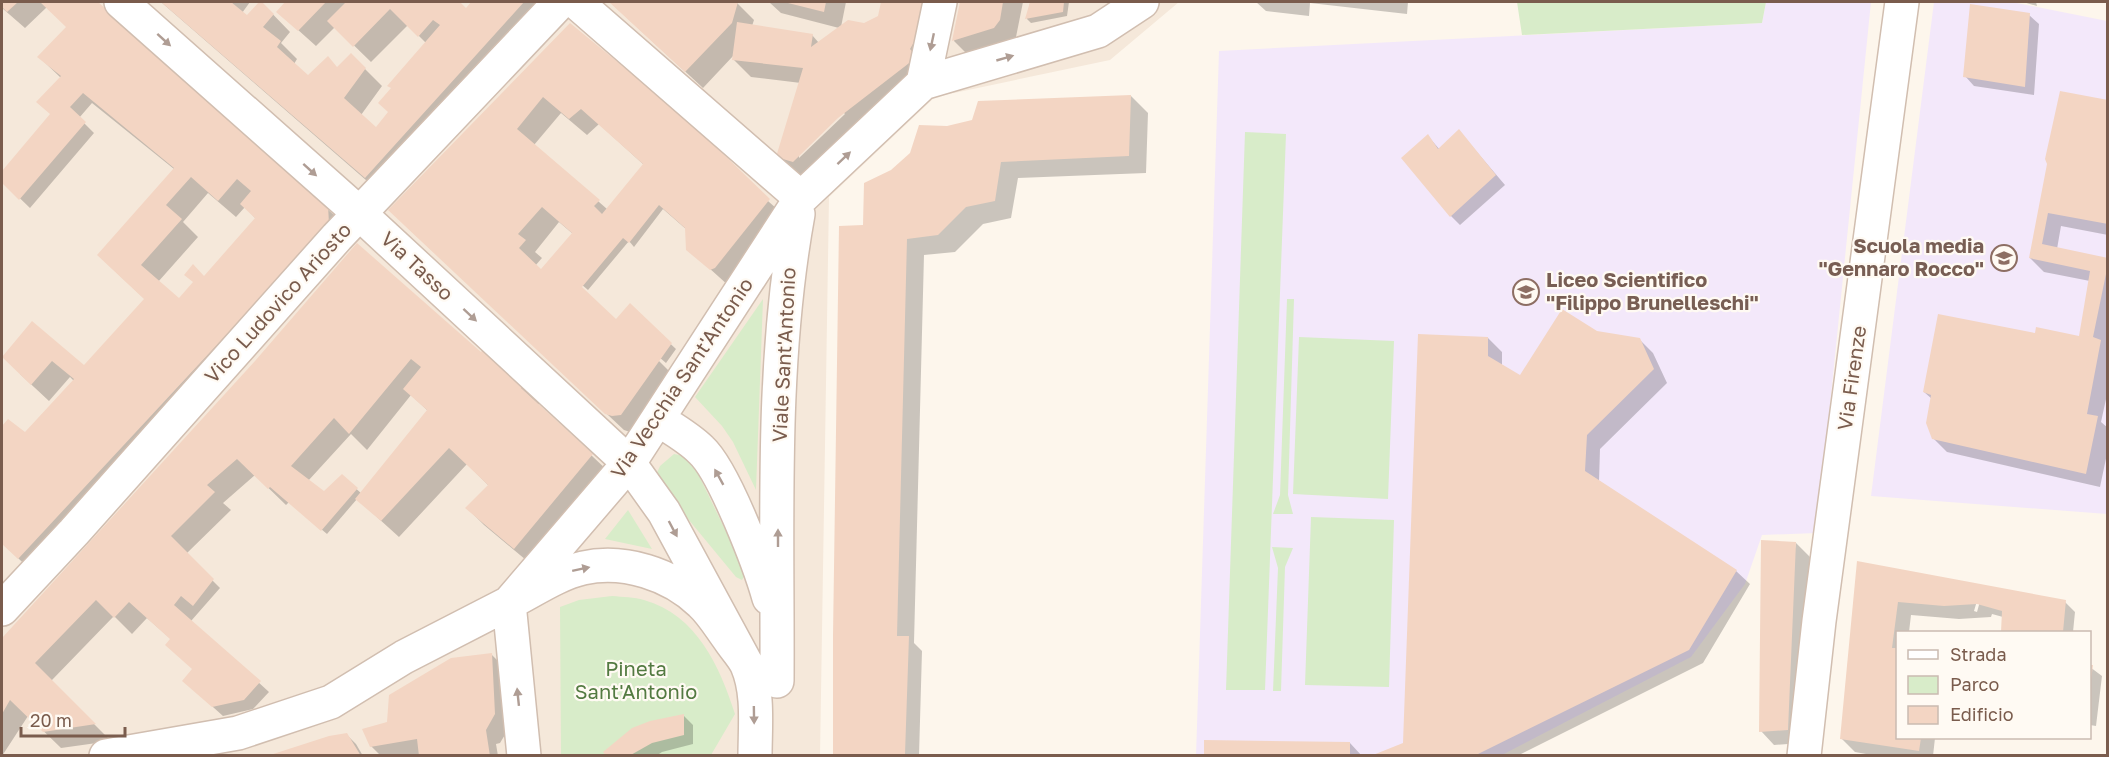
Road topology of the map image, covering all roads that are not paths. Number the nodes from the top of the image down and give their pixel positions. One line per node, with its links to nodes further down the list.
1 (121, 2): 9 (street, Via Tasso, one-way to 9)
2 (560, 2): 9 (street, Vico Ludovico Ariosto)
3 (576, 2): 8 (street)
4 (940, 2): 7 (street, one-way to 7)
5 (1142, 2): 7 (street, one-way to 5)
6 (1902, 2): 21 (street, Via Firenze)
7 (923, 83): 8 (street, one-way to 7)
8 (801, 198): 10 (street, Via Vecchia Sant'Antonio); 15 (street, Viale Sant'Antonio, one-way to 8)
9 (359, 213): 11 (street, Via Tasso, one-way to 11); 12 (street, Vico Ludovico Ariosto)
10 (659, 420): 11 (street, Via Vecchia Sant'Antonio); 15 (street, Viale Sant'Antonio, one-way to 10)
11 (629, 463): 13 (street, Via Vecchia Sant'Antonio); 14 (street, one-way to 14)
12 (7, 593)
13 (509, 603): 14 (street, one-way to 14); 16 (street, Via Vecchia Sant'Antonio); 18 (street, one-way to 13)
14 (747, 665): 19 (street, one-way to 19)
15 (777, 681): 20 (street, Viale Sant'Antonio)
16 (163, 751): 17 (street, Via Vecchia Sant'Antonio)
17 (106, 756)
18 (524, 756)
19 (755, 756)
20 (778, 756)
21 (1804, 756)

